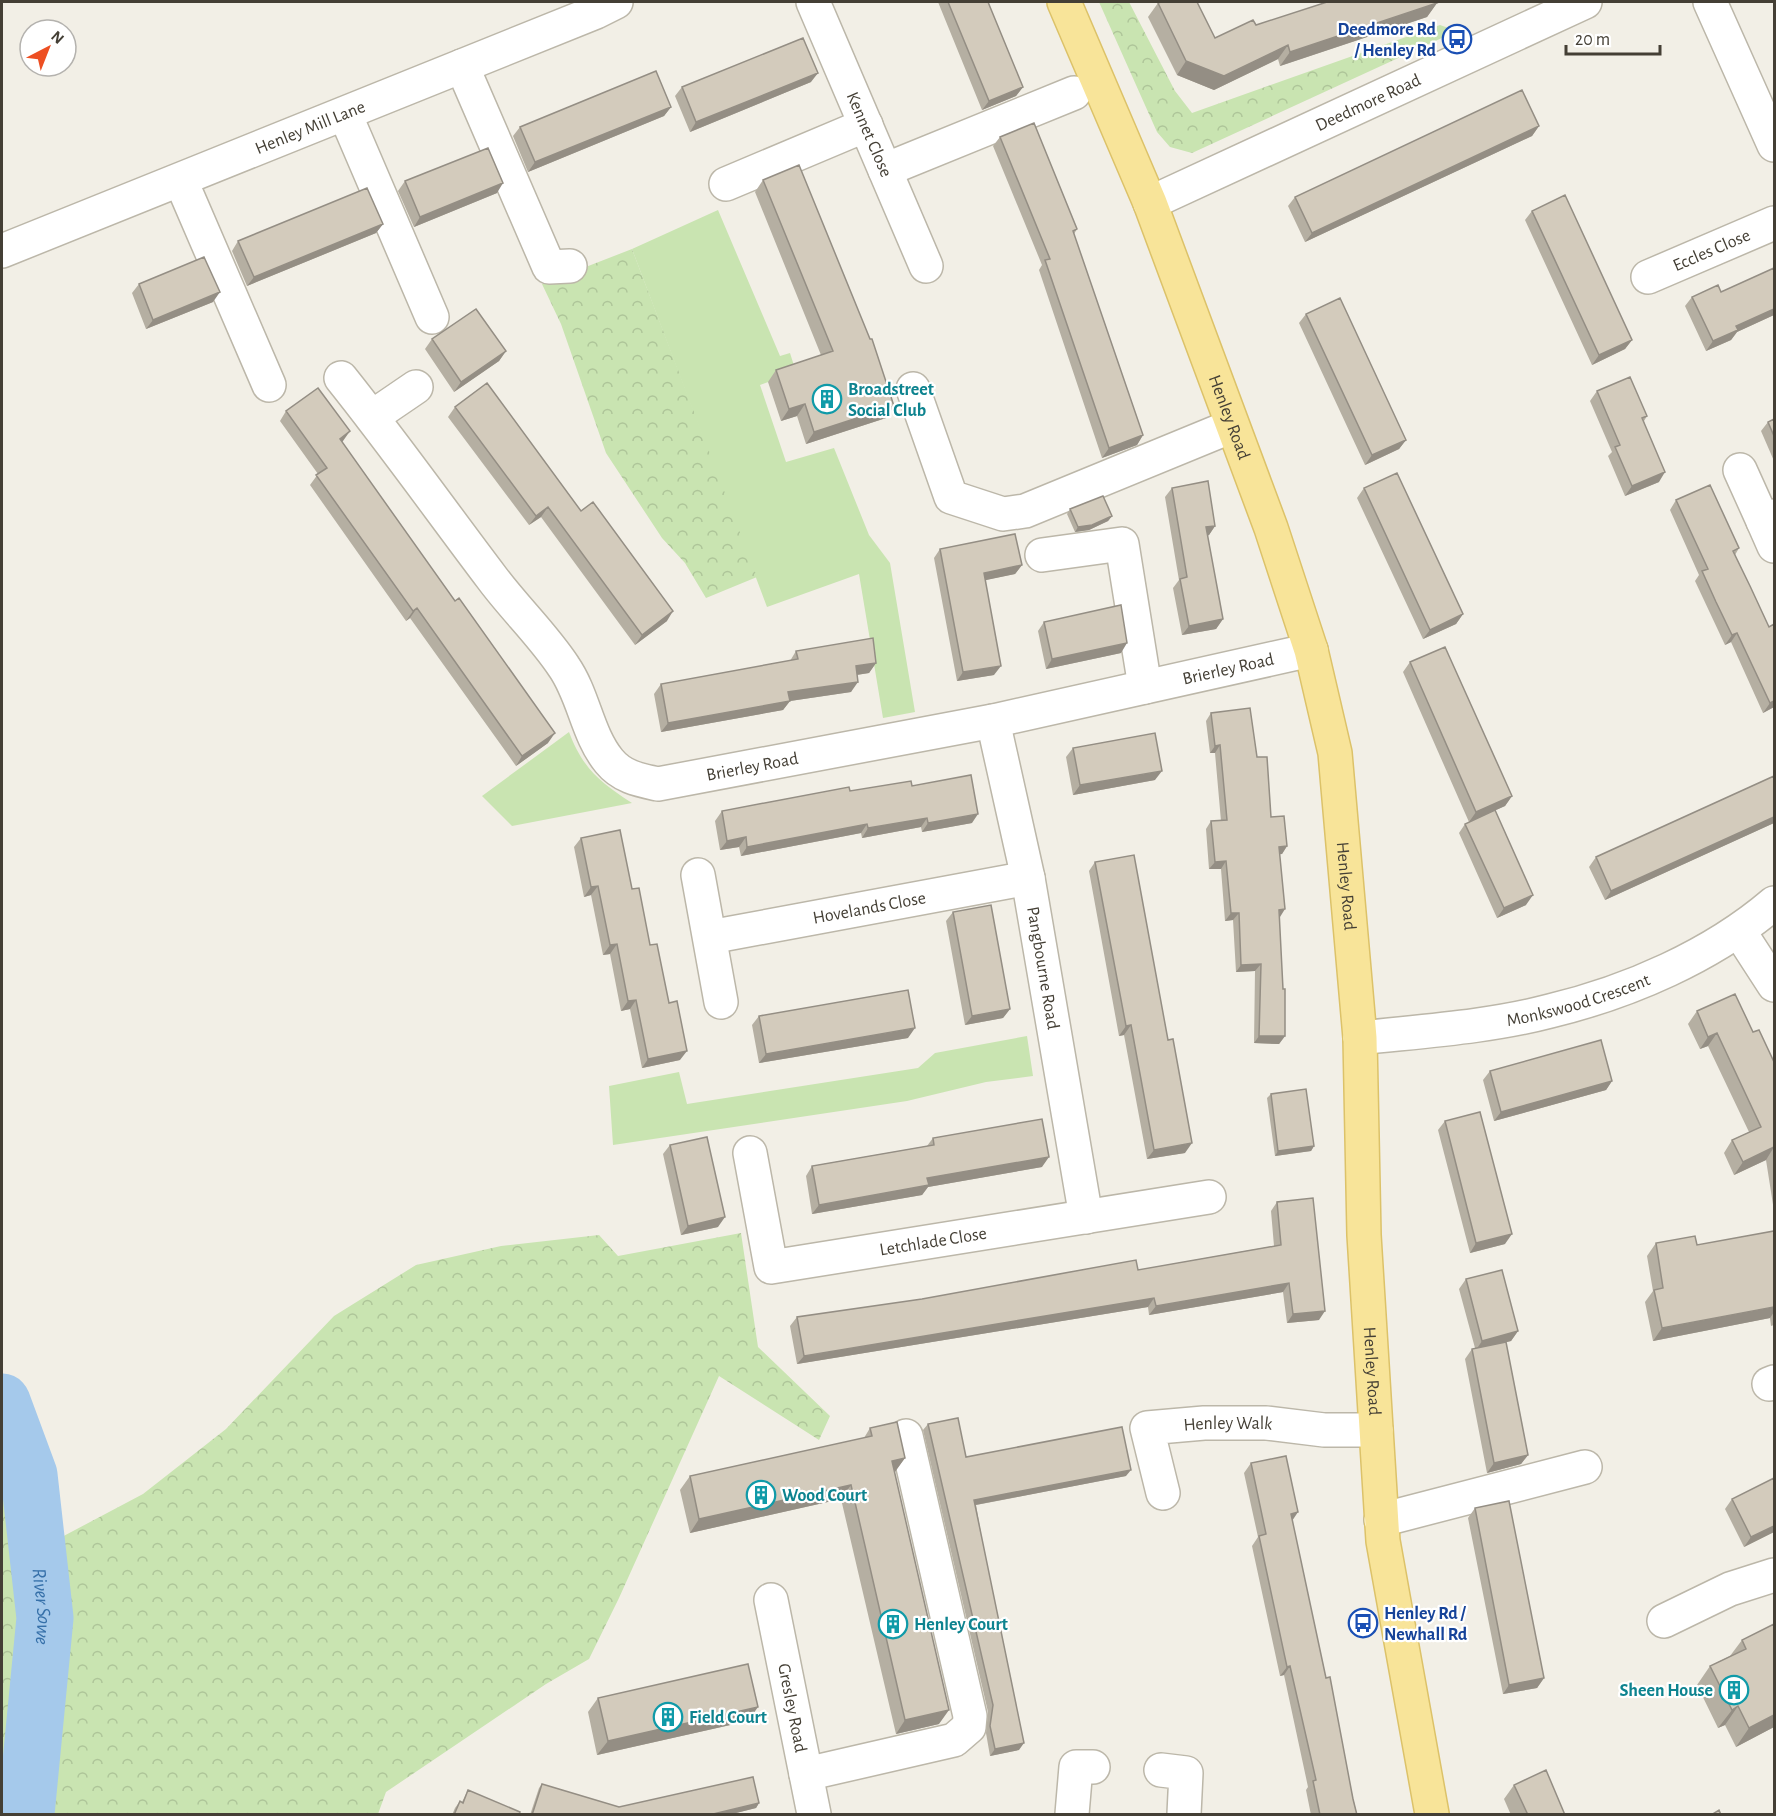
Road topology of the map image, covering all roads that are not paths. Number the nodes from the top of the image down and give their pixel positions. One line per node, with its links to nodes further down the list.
1 (616, 2): 6 (street, Henley Mill Lane)
2 (813, 2): 9 (street, Kennet Close)
3 (1064, 2): 14 (main road, Henley Road)
4 (1710, 2): 10 (street)
5 (1580, 3): 14 (street, Deedmore Road)
6 (462, 66): 8 (street, Henley Mill Lane); 17 (street)
7 (1074, 93): 11 (street)
8 (345, 114): 12 (street, Henley Mill Lane); 20 (street)
9 (866, 125): 11 (street, Kennet Close); 13 (street)
10 (1774, 146)
11 (885, 170): 18 (street, Kennet Close)
12 (181, 181): 16 (street, Henley Mill Lane); 22 (street)
13 (726, 183)
14 (1150, 203): 26 (main road, Henley Road)
15 (1774, 223): 19 (street, Eccles Close)
16 (2, 251)
17 (570, 266)
18 (926, 266)
19 (1648, 277)
20 (432, 317)
21 (340, 378): 25 (street, Brierley Road)
22 (269, 385)
23 (416, 387): 25 (street)
24 (913, 389): 26 (street)
25 (372, 417): 32 (street, Brierley Road)
26 (1232, 426): 30 (main road, Henley Road)
27 (1740, 470): 28 (street)
28 (1771, 528)
29 (1042, 555): 31 (street)
30 (1311, 650): 31 (street, Brierley Road); 40 (main road, Henley Road)
31 (1145, 687): 32 (street, Brierley Road)
32 (993, 721): 34 (street, Pangbourne Road)
33 (698, 875): 37 (street)
34 (1028, 878): 37 (street, Hovelands Close); 43 (street, Pangbourne Road)
35 (1774, 903): 36 (street, Monkswood Crescent)
36 (1739, 931): 38 (street); 40 (street, Monkswood Crescent)
37 (710, 937): 39 (street)
38 (1774, 985)
39 (721, 1002)
40 (1360, 1038): 44 (main road, Henley Road)
41 (750, 1153): 43 (street, Letchlade Close)
42 (1209, 1197): 43 (street, Letchlade Close)
43 (1086, 1218)
44 (1376, 1430): 47 (street, Henley Walk); 48 (main road, Henley Road)
45 (906, 1436): 54 (street)
46 (1586, 1467): 48 (street)
47 (1163, 1493)
48 (1381, 1520): 58 (main road, Henley Road)
49 (1774, 1575): 51 (street)
50 (771, 1600): 54 (street, Gresley Road)
51 (1664, 1621)
52 (1093, 1767): 56 (street)
53 (1161, 1770): 57 (street)
54 (806, 1774): 55 (street, Gresley Road)
55 (806, 1813)
56 (1072, 1815)
57 (1184, 1815)
58 (1432, 1815)

